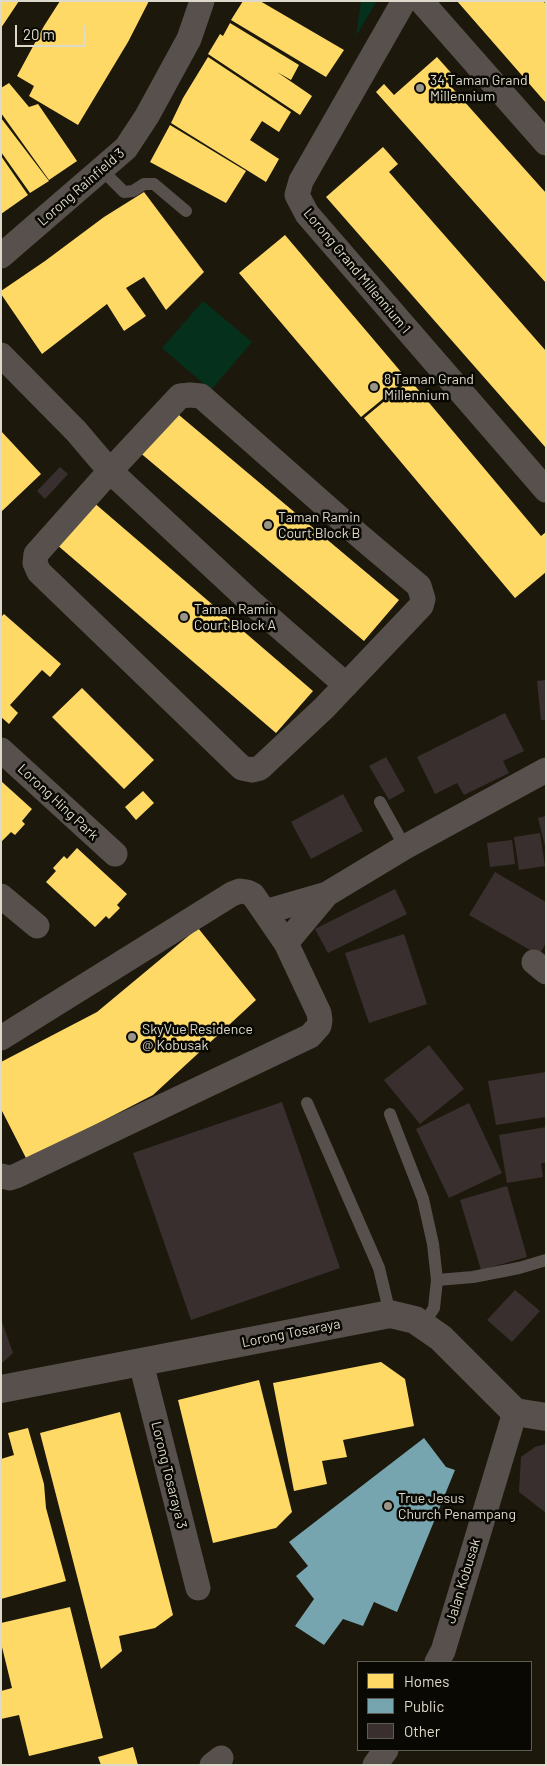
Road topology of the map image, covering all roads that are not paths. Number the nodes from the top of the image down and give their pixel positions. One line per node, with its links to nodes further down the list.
1 (202, 1): 5 (street, Lorong Rainfield 3)
2 (404, 1): 10 (street, Lorong Grand Millennium 1)
3 (421, 1): 4 (street)
4 (546, 143)
5 (102, 169): 6 (lane); 7 (street, Lorong Rainfield 3)
6 (186, 211)
7 (1, 256)
8 (1, 355): 9 (street)
9 (110, 471): 11 (street); 11 (street); 11 (street)
10 (546, 490)
11 (346, 685)
12 (1, 750): 16 (street, Lorong Hing Park)
13 (546, 770): 15 (street)
14 (380, 802): 15 (lane)
15 (405, 847): 17 (street)
16 (115, 854)
17 (328, 894): 19 (street); 21 (street)
18 (1, 896): 20 (street)
19 (264, 912): 21 (street); 22 (street)
20 (37, 926)
21 (286, 943): 25 (street)
22 (1, 1038)
23 (307, 1103): 28 (lane)
24 (390, 1114): 27 (lane)
25 (1, 1176)
26 (546, 1260): 27 (lane)
27 (437, 1280): 29 (lane)
28 (390, 1314): 29 (street, Lorong Tosaraya); 30 (street, Lorong Tosaraya)
29 (423, 1325): 32 (street, Lorong Tosaraya)
30 (141, 1363): 31 (street, Lorong Tosaraya); 34 (street, Lorong Tosaraya 3)
31 (1, 1389)
32 (515, 1412): 33 (street); 35 (street, Jalan Kobusak)
33 (546, 1417)
34 (198, 1588)
35 (438, 1661)
36 (385, 1751): 37 (street)
37 (375, 1765)

